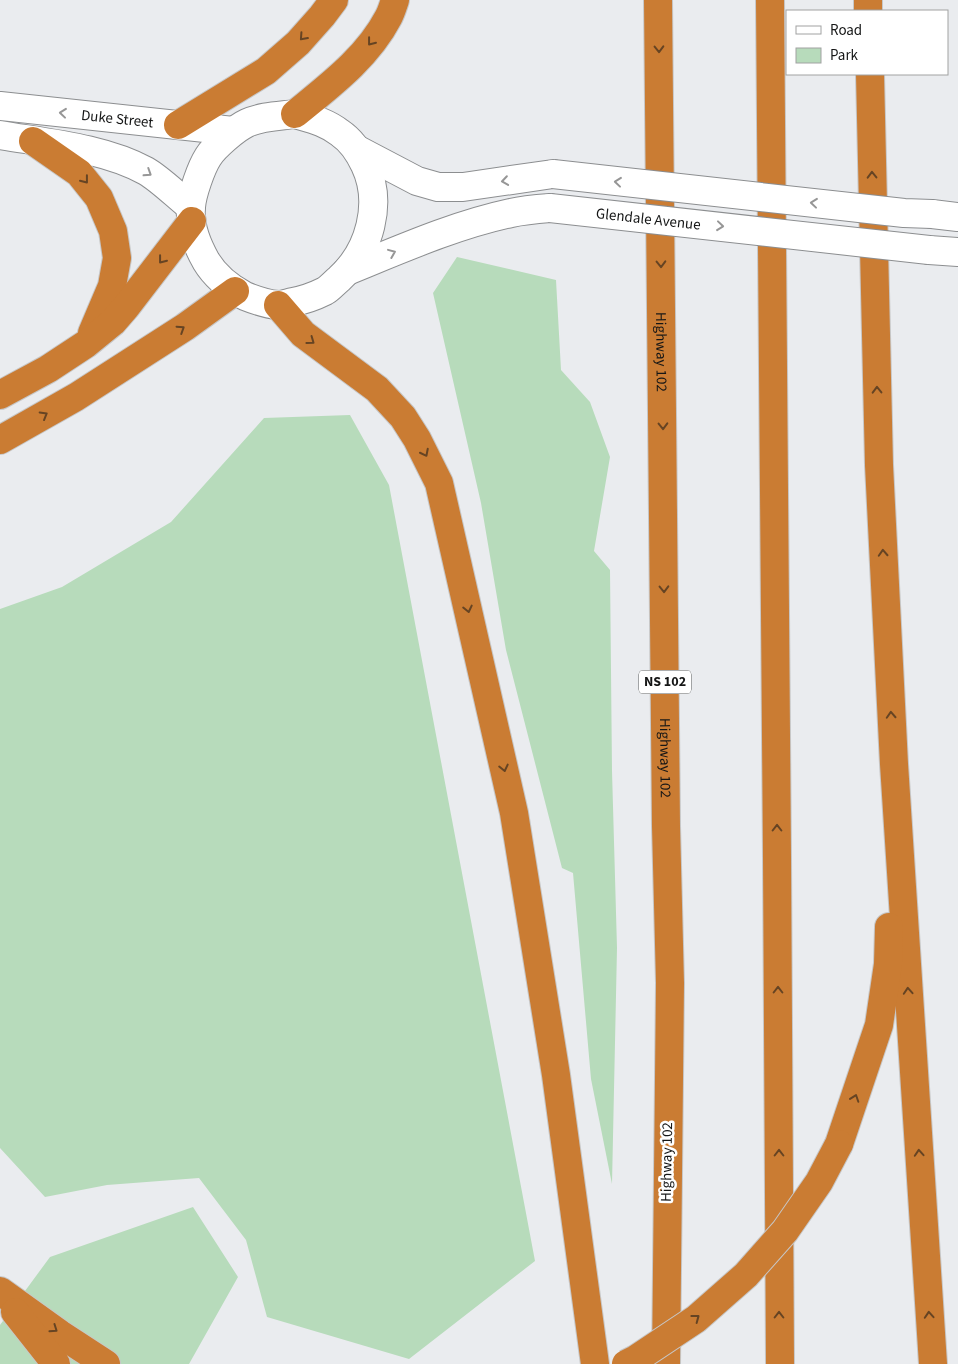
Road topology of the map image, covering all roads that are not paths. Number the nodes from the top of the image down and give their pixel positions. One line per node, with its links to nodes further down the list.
1 (334, 0): 8 (highway, one-way to 8)
2 (395, 0): 7 (highway, one-way to 7)
3 (658, 0): 28 (highway, Highway 102 / NS 102, one-way to 28)
4 (770, 0): 29 (highway, one-way to 4)
5 (870, 75): 22 (highway, one-way to 5)
6 (0, 106): 8 (main road, Duke Street, one-way to 6)
7 (295, 114): 9 (main road); 12 (main road)
8 (178, 125): 9 (main road, Duke Street)
9 (233, 131): 13 (main road)
10 (0, 134): 11 (main road)
11 (33, 140): 13 (main road, one-way to 13); 19 (highway, one-way to 19)
12 (358, 150): 14 (main road, one-way to 12, bridge); 16 (main road)
13 (191, 214): 17 (main road); 19 (highway, one-way to 19)
14 (945, 215)
15 (958, 252): 16 (main road, Glendale Avenue, one-way to 15, bridge)
16 (347, 271): 18 (main road)
17 (235, 291): 18 (main road); 21 (highway, one-way to 17)
18 (278, 305): 26 (highway, one-way to 26)
19 (86, 344): 20 (highway)
20 (0, 395)
21 (0, 440)
22 (894, 764): 27 (highway, one-way to 22, bridge); 30 (highway, one-way to 22)
23 (0, 1292): 24 (highway); 25 (highway, one-way to 25)
24 (56, 1364)
25 (106, 1364)
26 (595, 1364)
27 (626, 1364)
28 (666, 1364)
29 (780, 1364)
30 (932, 1364)

